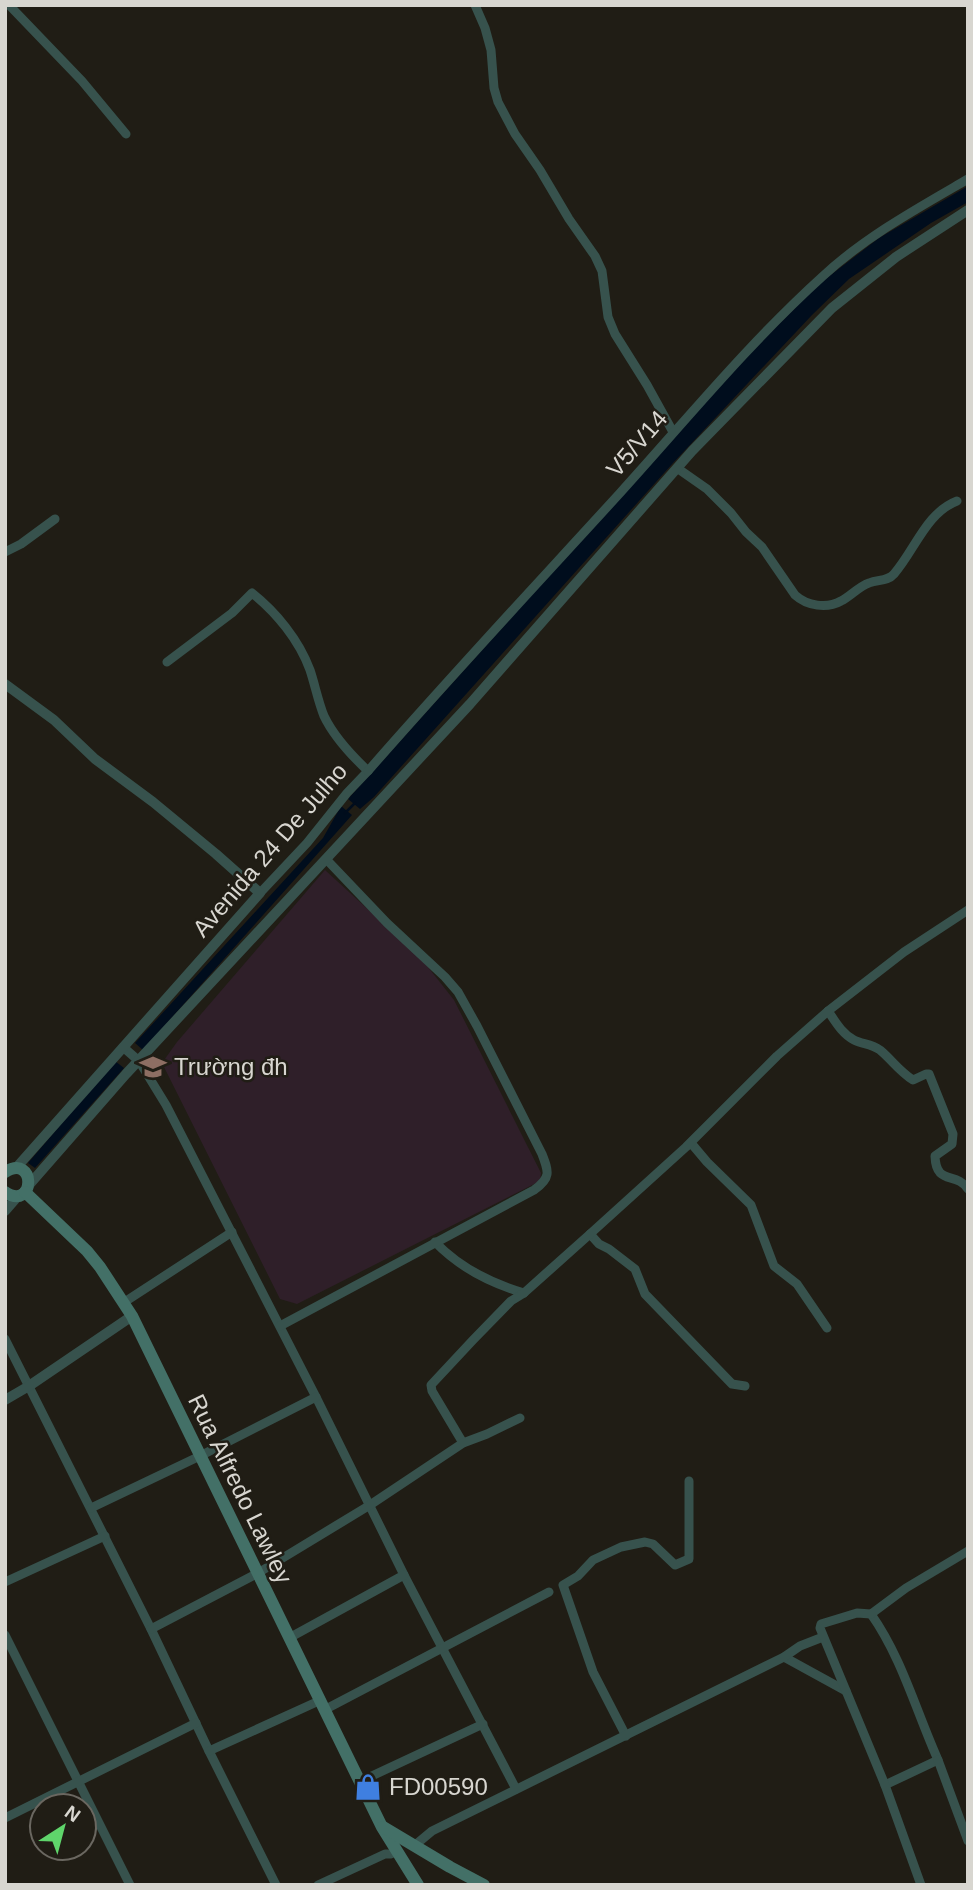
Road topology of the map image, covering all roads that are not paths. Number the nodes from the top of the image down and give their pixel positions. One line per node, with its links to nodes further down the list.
1 (9, 5): 3 (street)
2 (475, 5): 6 (street)
3 (126, 134)
4 (968, 179): 6 (street, V5/V14)
5 (968, 211): 7 (street)
6 (673, 432): 13 (street, V5/V14)
7 (677, 468): 8 (street); 14 (street)
8 (957, 501)
9 (55, 519): 10 (street)
10 (5, 552)
11 (167, 662): 13 (street, Avenida 24 De Julho)
12 (5, 684): 15 (street)
13 (368, 771): 15 (street, Avenida 24 De Julho)
14 (326, 859): 19 (street); 28 (street)
15 (260, 893): 18 (street, Avenida 24 De Julho)
16 (968, 910): 17 (street)
17 (828, 1011): 20 (street); 22 (street)
18 (123, 1047): 19 (street); 21 (street, Avenida 24 De Julho)
19 (139, 1061): 23 (street); 26 (street)
20 (691, 1143): 27 (street); 33 (street)
21 (11, 1170): 23 (main road, Rua Alfredo Lawley)
22 (968, 1189)
23 (24, 1191): 24 (main road); 25 (street); 30 (main road, Rua Alfredo Lawley)
24 (5, 1192)
25 (5, 1211)
26 (232, 1232): 30 (street); 32 (street)
27 (590, 1234): 29 (street); 36 (street)
28 (435, 1242): 29 (street); 32 (street)
29 (524, 1293): 40 (street)
30 (123, 1303): 31 (main road, Rua Alfredo Lawley)
31 (132, 1316): 35 (street); 41 (main road, Rua Alfredo Lawley)
32 (280, 1326): 37 (street)
33 (827, 1328)
34 (5, 1339): 35 (street)
35 (29, 1386): 38 (street); 44 (street)
36 (745, 1387)
37 (316, 1397): 41 (street); 43 (street)
38 (5, 1400)
39 (520, 1418): 40 (street)
40 (463, 1443): 43 (street)
41 (200, 1456): 44 (street); 47 (main road, Rua Alfredo Lawley)
42 (689, 1481): 62 (street)
43 (370, 1505): 47 (street); 48 (street)
44 (91, 1508): 45 (street)
45 (105, 1536): 49 (street); 52 (street)
46 (968, 1551): 51 (street)
47 (258, 1573): 52 (street); 55 (main road, Rua Alfredo Lawley)
48 (404, 1575): 55 (street); 56 (street)
49 (5, 1582)
50 (549, 1592): 56 (street)
51 (871, 1614): 54 (street); 64 (street)
52 (151, 1629): 60 (street)
53 (5, 1634): 65 (street)
54 (823, 1637): 57 (street); 58 (street)
55 (289, 1638): 59 (main road, Rua Alfredo Lawley)
56 (443, 1648): 59 (street); 61 (street)
57 (784, 1657): 58 (street); 62 (street)
58 (846, 1691): 67 (street)
59 (323, 1705): 63 (street); 66 (main road, Rua Alfredo Lawley)
60 (196, 1723): 63 (street); 65 (street)
61 (483, 1724): 66 (street); 68 (street)
62 (626, 1736): 68 (street)
63 (209, 1751): 76 (street)
64 (938, 1760): 67 (street); 71 (street)
65 (79, 1781): 69 (street); 75 (street)
66 (361, 1781): 70 (main road, Rua Alfredo Lawley)
67 (885, 1785): 81 (street)
68 (516, 1790): 72 (street)
69 (5, 1818)
70 (383, 1827): 72 (main road); 73 (main road, Rua Alfredo Lawley)
71 (968, 1841)
72 (414, 1846): 73 (main road); 74 (main road)
73 (396, 1851): 77 (street); 78 (main road, Rua Alfredo Lawley)
74 (450, 1867): 79 (main road); 80 (main road)
75 (130, 1885)
76 (276, 1885)
77 (318, 1885)
78 (418, 1885)
79 (460, 1885)
80 (484, 1885)
81 (921, 1885)

